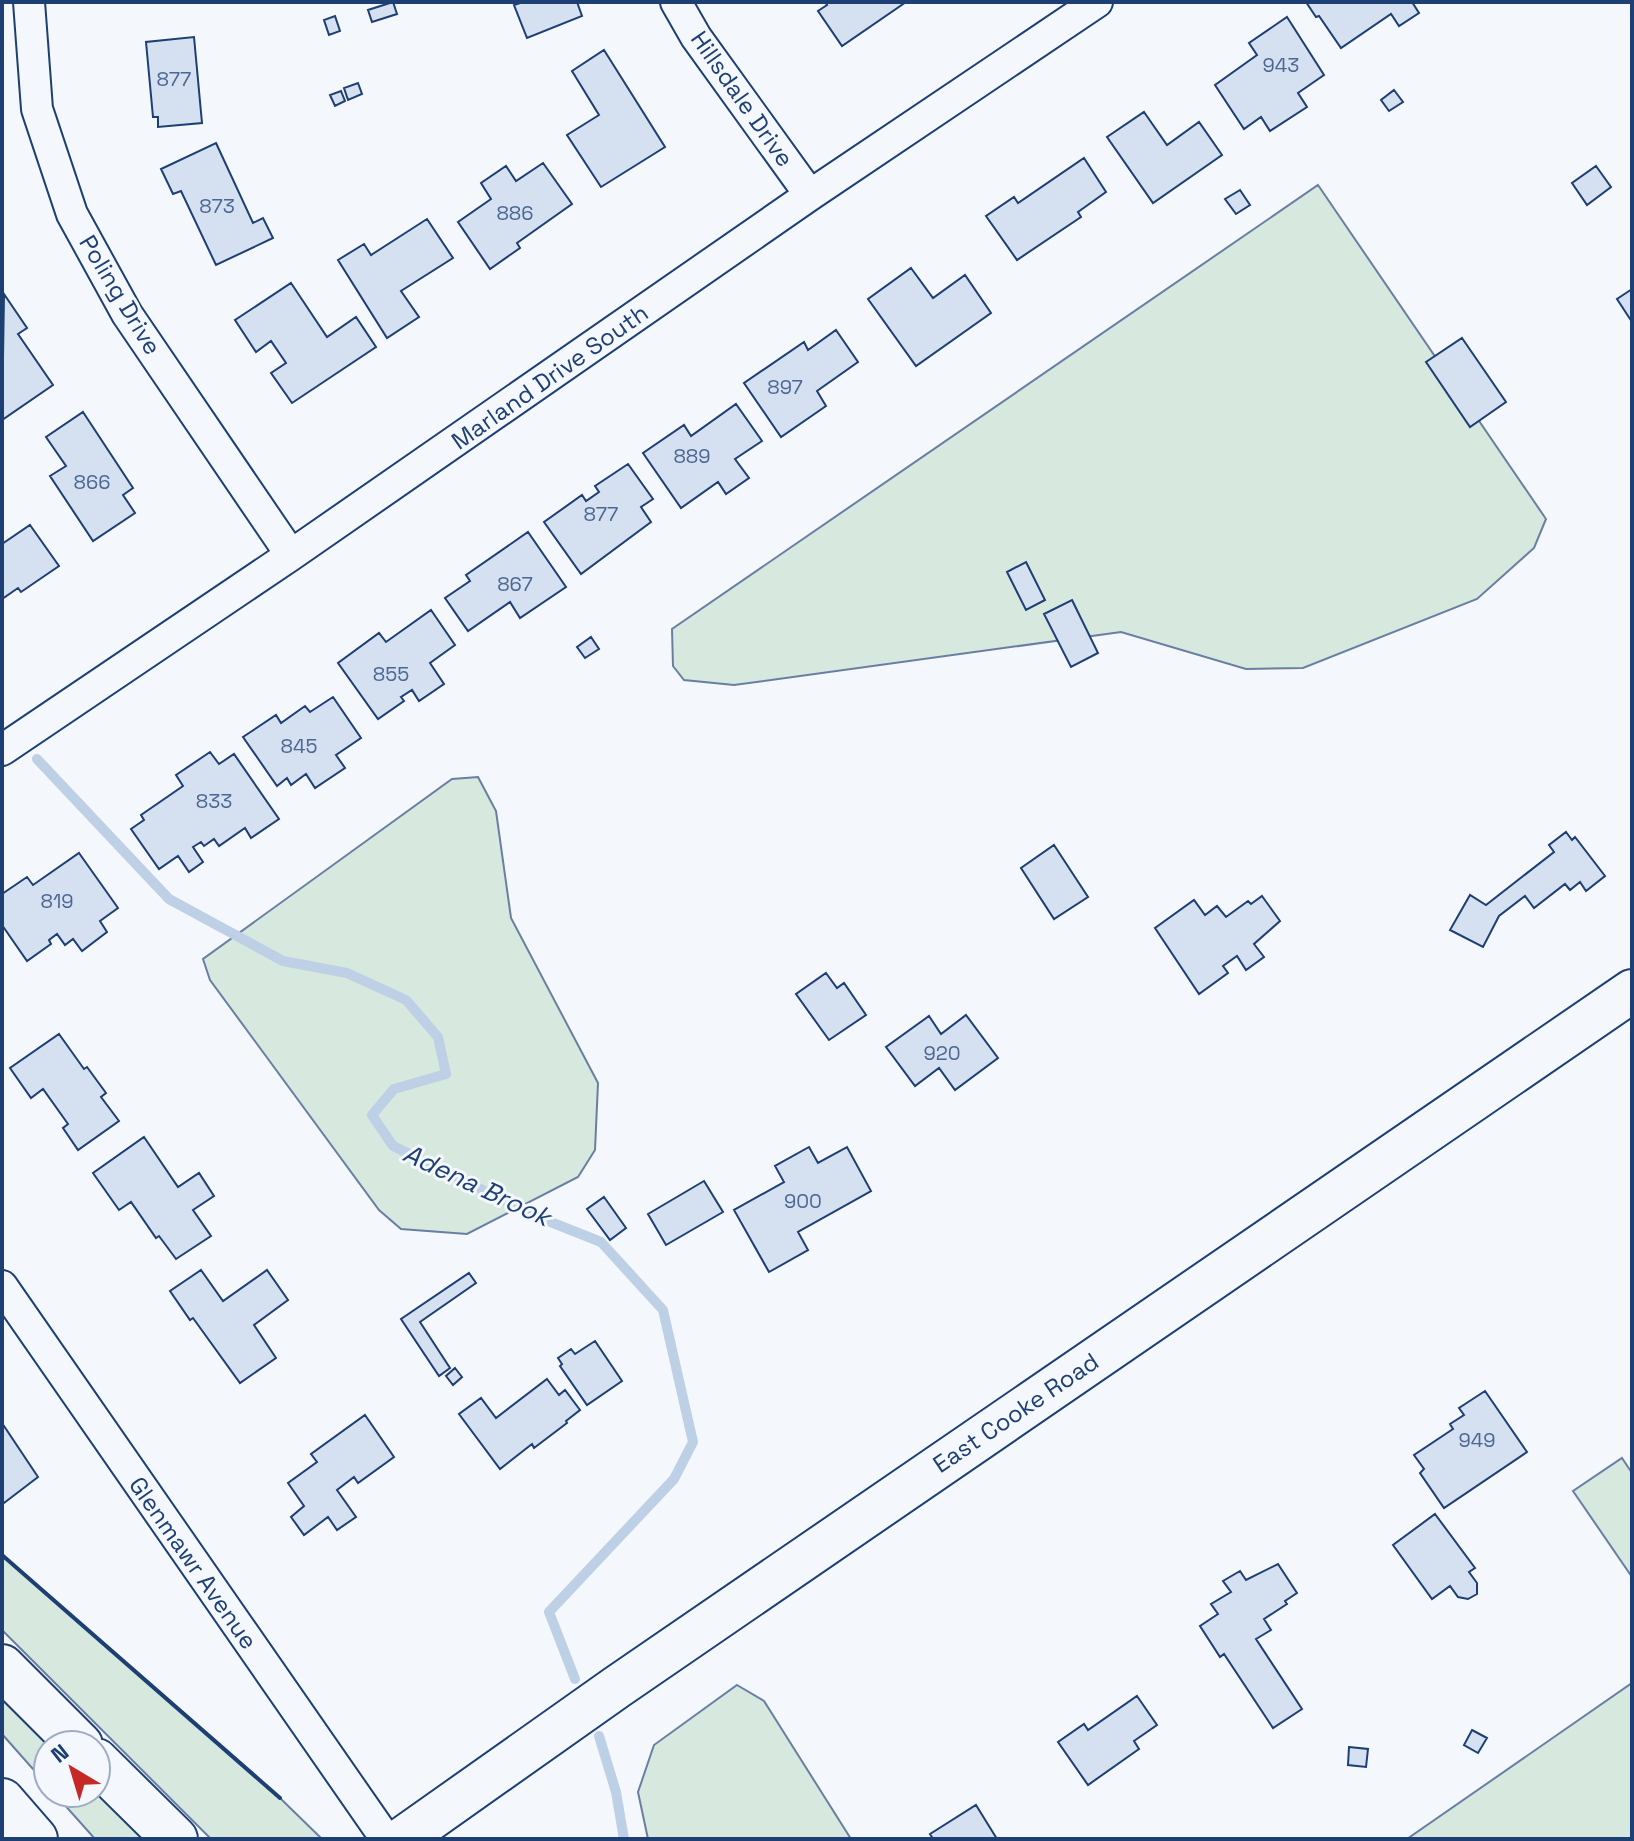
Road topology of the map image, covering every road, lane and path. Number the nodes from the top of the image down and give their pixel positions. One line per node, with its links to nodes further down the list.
1 (29, 2): 5 (street, Poling Drive)
2 (676, 2): 4 (street, Hillsdale Drive)
3 (1097, 2): 4 (street, Marland Drive South)
4 (810, 195): 5 (street, Marland Drive South)
5 (291, 555): 6 (street, Marland Drive South)
6 (2, 750)
7 (1632, 991): 16 (main road, East Cooke Road)
8 (2, 1286): 15 (street, Glenmawr Avenue)
9 (2, 1667): 10 (highway)
10 (64, 1729)
11 (112, 1777): 14 (highway)
12 (2, 1801): 13 (highway)
13 (35, 1839)
14 (175, 1839)
15 (386, 1839)
16 (402, 1839)

